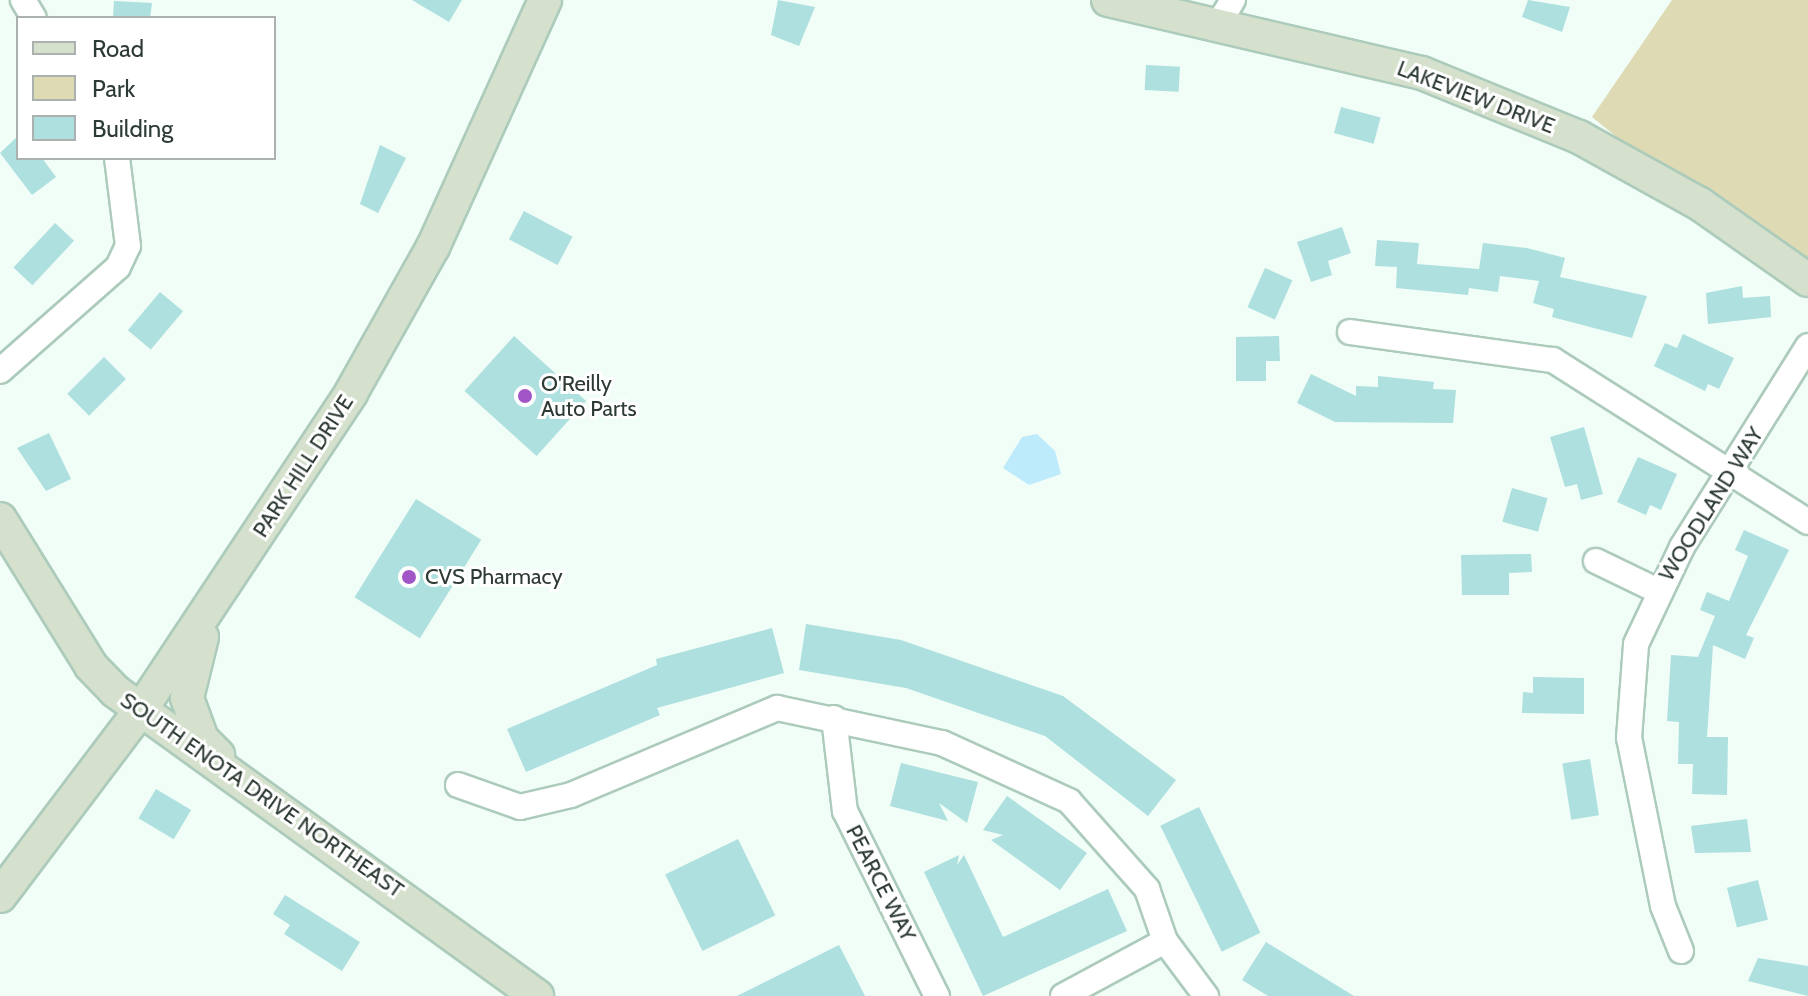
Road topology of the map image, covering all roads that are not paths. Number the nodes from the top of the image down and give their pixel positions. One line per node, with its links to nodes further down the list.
1 (545, 0): 14 (main road, PARK HILL DRIVE)
2 (1108, 0): 3 (main road, LAKEVIEW DRIVE)
3 (1226, 12): 5 (main road, LAKEVIEW DRIVE)
4 (117, 160): 8 (street)
5 (1808, 280)
6 (1350, 332): 9 (street)
7 (1808, 346): 9 (street, WOODLAND WAY)
8 (0, 371)
9 (1731, 473): 11 (street); 13 (street, WOODLAND WAY)
10 (0, 519): 15 (main road, SOUTH ENOTA DRIVE NORTHEAST)
11 (1808, 522)
12 (1596, 561): 13 (street)
13 (1658, 591): 21 (street, WOODLAND WAY)
14 (205, 615): 15 (main road, PARK HILL DRIVE); 17 (main road)
15 (140, 711): 17 (main road, SOUTH ENOTA DRIVE NORTHEAST); 19 (main road, PARK HILL DRIVE)
16 (834, 718): 18 (street); 20 (street); 23 (street, PEARCE WAY)
17 (236, 775): 22 (main road, SOUTH ENOTA DRIVE NORTHEAST)
18 (458, 785)
19 (0, 896)
20 (1165, 941): 24 (street); 25 (street)
21 (1681, 951)
22 (537, 996)
23 (937, 996)
24 (1063, 996)
25 (1206, 996)

